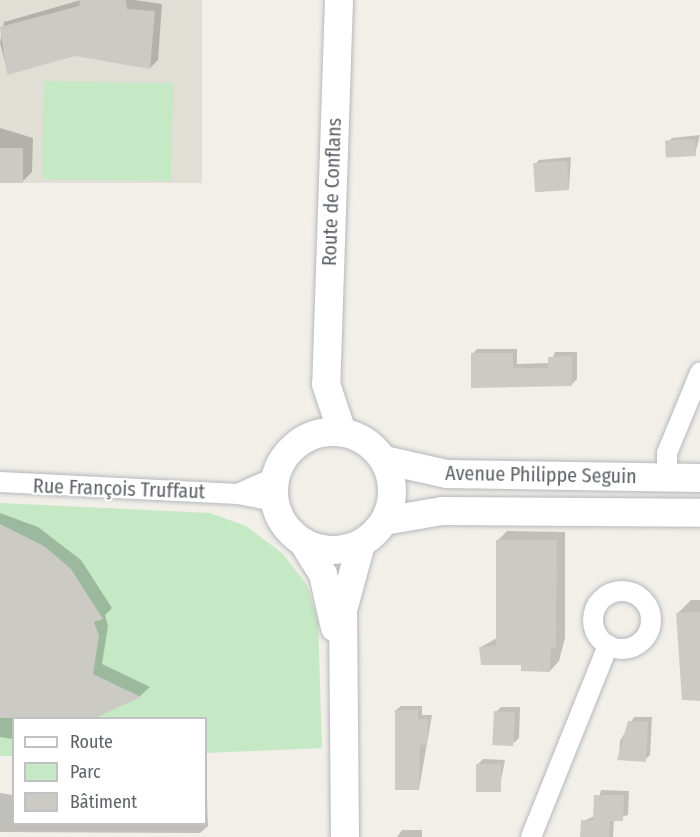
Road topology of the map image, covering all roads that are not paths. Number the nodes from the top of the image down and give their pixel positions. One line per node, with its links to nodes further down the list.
1 (339, 0): 3 (main road, Route de Conflans)
2 (700, 373): 7 (street)
3 (326, 384): 4 (main road, Route de Conflans); 5 (main road, Route de Conflans)
4 (342, 432): 5 (main road); 6 (main road)
5 (302, 441): 10 (main road)
6 (384, 460): 7 (main road, Avenue Philippe Seguin); 12 (main road)
7 (667, 477): 8 (main road, Avenue Philippe Seguin)
8 (700, 478)
9 (0, 482): 10 (street, Rue François Truffaut)
10 (275, 489): 13 (main road)
11 (700, 513): 12 (main road, Avenue Philippe Seguin)
12 (384, 521): 14 (main road)
13 (303, 542): 14 (main road); 16 (main road)
14 (361, 543): 16 (main road)
15 (608, 645): 18 (street)
16 (340, 663): 17 (main road)
17 (345, 837)
18 (531, 837)

